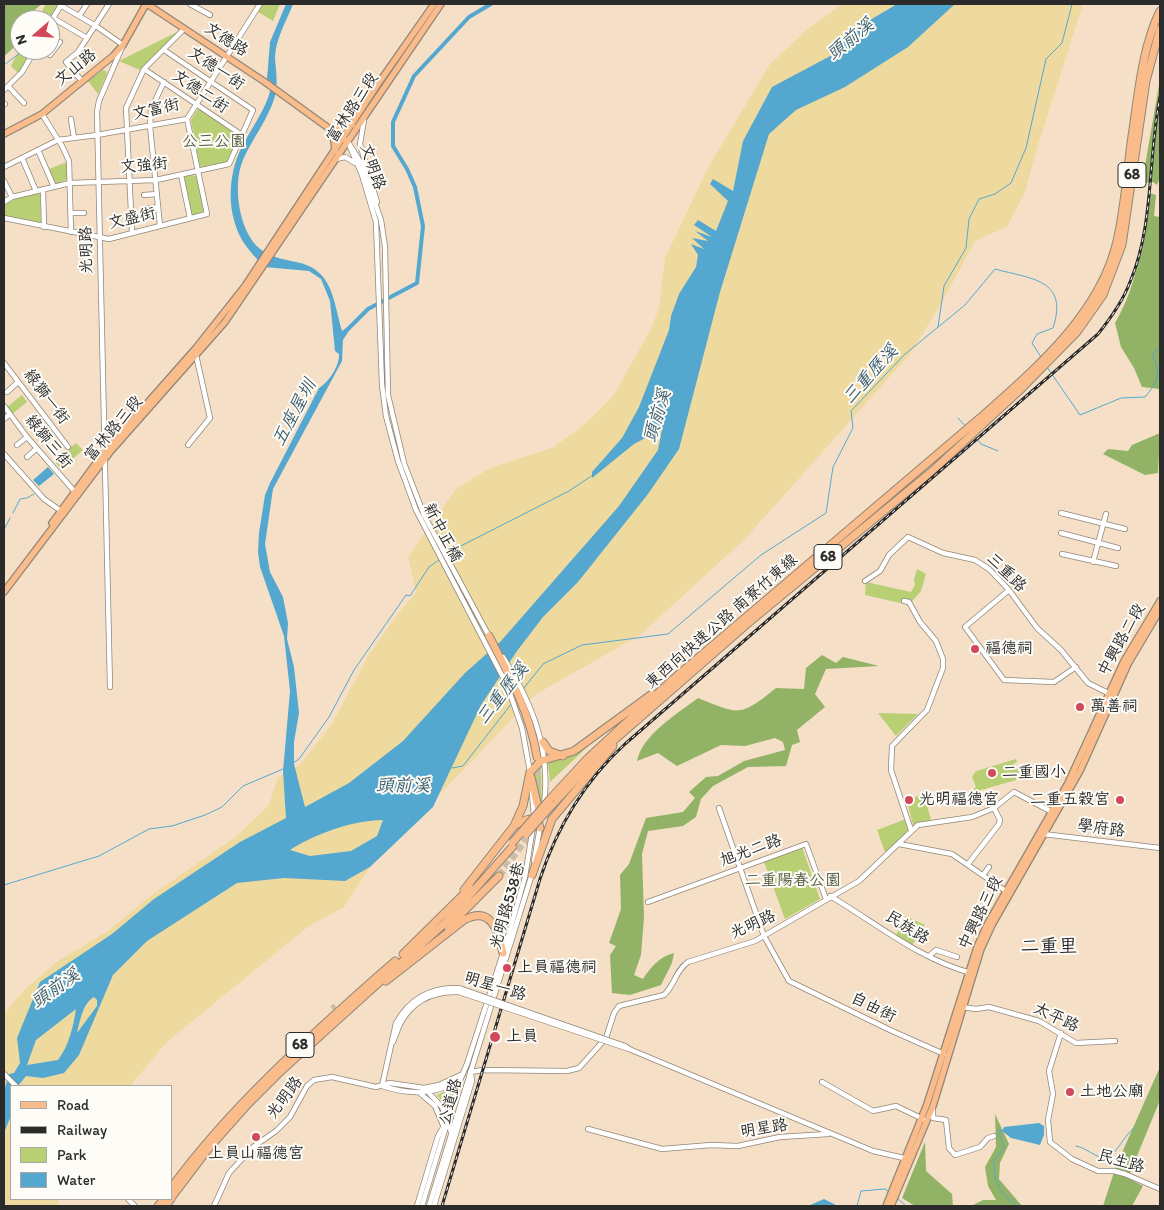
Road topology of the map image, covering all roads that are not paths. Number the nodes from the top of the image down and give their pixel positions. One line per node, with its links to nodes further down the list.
1 (87, 4): 12 (street)
2 (109, 4): 15 (street)
3 (147, 4): 16 (main road, 文德路); 19 (main road, 文山路)
4 (190, 4): 10 (street)
5 (203, 4): 10 (street)
6 (260, 4): 21 (street, 文富街)
7 (434, 4): 36 (main road, 富林路三段)
8 (441, 4): 33 (main road, 富林路三段)
9 (61, 5): 12 (street)
10 (200, 9): 13 (street)
11 (1160, 11): 81 (highway, 東西向快速公路 南寮竹東線 / 68)
12 (79, 16): 15 (street)
13 (210, 16)
14 (60, 22): 18 (street)
15 (96, 26): 18 (street); 19 (street)
16 (184, 29): 20 (street); 21 (main road, 文德路)
17 (1160, 29): 81 (highway, 東西向快速公路 南寮竹東線 / 68)
18 (87, 38): 24 (street)
19 (123, 45): 24 (main road, 文山路); 41 (street, 光明路)
20 (164, 50): 23 (street); 26 (street, 文德一街)
21 (228, 57): 26 (street, 文富街); 38 (main road, 文德路)
22 (29, 60): 27 (street)
23 (144, 69): 25 (street, 文德二街); 39 (street)
24 (81, 80): 32 (main road, 文山路)
25 (164, 82): 30 (street, 文德二街); 37 (street)
26 (212, 82): 30 (street, 文富街); 31 (street, 文德一街)
27 (8, 86): 28 (street); 29 (street)
28 (4, 90)
29 (24, 103)
30 (197, 105): 35 (street, 文富街); 42 (street, 文德二街)
31 (253, 110): 42 (street, 文強街)
32 (42, 114): 40 (main road, 文山路); 44 (street)
33 (365, 116): 45 (main road, 富林路三段); 67 (street)
34 (71, 119): 43 (street)
35 (187, 119): 37 (street, 文富街); 52 (street)
36 (352, 125): 38 (main road); 45 (main road, 富林路三段)
37 (150, 126): 39 (street, 文富街); 55 (street)
38 (330, 129): 45 (main road); 47 (main road)
39 (126, 130): 41 (street, 文富街); 54 (street)
40 (4, 134)
41 (97, 135): 43 (street, 文富街); 57 (street, 光明路)
42 (242, 135): 52 (street, 文強街)
43 (74, 138): 44 (street, 文富街)
44 (58, 140): 46 (street, 文富街); 58 (street)
45 (346, 140): 47 (main road, 富林路三段); 49 (main road, 富林路三段); 50 (street, 文明路); 67 (street, 文明路)
46 (38, 150): 48 (street, 文富街); 60 (street)
47 (335, 151): 59 (main road, 富林路三段)
48 (22, 158): 51 (street, 文富街); 62 (street)
49 (336, 159): 50 (street); 59 (main road, 富林路三段)
50 (357, 164): 80 (street, 文明路)
51 (4, 167)
52 (198, 172): 53 (street, 文強街); 73 (street, 文盛街)
53 (181, 175): 55 (street, 文強街); 73 (street)
54 (129, 180): 55 (street, 文強街); 57 (street, 文強街); 77 (street)
55 (156, 180): 63 (street)
56 (4, 181): 65 (street)
57 (98, 181): 58 (street, 文強街); 78 (street, 光明路)
58 (70, 183): 60 (street, 文強街); 70 (street)
59 (314, 186): 79 (main road, 富林路三段)
60 (54, 187): 61 (street, 文強街)
61 (43, 189): 62 (street, 文強街); 75 (street)
62 (36, 191): 65 (street, 文強街)
63 (157, 194): 64 (street); 68 (street)
64 (144, 195)
65 (12, 197): 66 (street, 文強街)
66 (4, 202)
67 (378, 205): 80 (street, 文明路)
68 (158, 207): 69 (street); 74 (street)
69 (145, 209)
70 (71, 213): 71 (street); 76 (street)
71 (84, 213)
72 (4, 218): 75 (street, 文盛街)
73 (190, 218): 74 (street, 文盛街)
74 (160, 226): 77 (street, 文盛街)
75 (44, 227): 76 (street, 文盛街)
76 (71, 232): 78 (street, 文盛街)
77 (132, 232): 78 (street, 文盛街)
78 (100, 238): 97 (street, 光明路)
79 (248, 286): 82 (main road, 富林路三段); 97 (main road, 富林路三段)
80 (382, 293): 120 (street, 新中正橋); 129 (street, 新中正橋)
81 (1087, 313): 87 (highway, 東西向快速公路 南寮竹東線 / 68)
82 (196, 355): 94 (street); 100 (main road, 富林路三段)
83 (4, 363): 84 (street, 綠獅一街)
84 (10, 371): 85 (street); 86 (street, 綠獅一街)
85 (4, 376)
86 (18, 382): 88 (street); 95 (street, 綠獅一街)
87 (1016, 390): 122 (highway, 東西向快速公路 南寮竹東線 / 68); 125 (highway, 東西向快速公路 南寮竹東線 / 68)
88 (7, 392)
89 (4, 406): 90 (street, 綠獅三街)
90 (10, 414): 91 (street); 92 (street, 綠獅三街)
91 (4, 418)
92 (27, 437): 93 (street); 96 (street, 綠獅三街)
93 (17, 445)
94 (188, 445)
95 (68, 447)
96 (36, 449): 99 (street); 101 (street, 綠獅三街)
97 (104, 452): 100 (street, 光明路); 101 (main road, 富林路三段)
98 (4, 454): 102 (street)
99 (26, 457)
100 (105, 460): 102 (main road, 富林路三段); 123 (street, 光明路)
101 (76, 492): 102 (main road, 富林路三段)
102 (63, 512): 114 (main road, 富林路三段); 116 (main road, 富林路三段)
103 (1061, 513): 105 (street)
104 (1106, 514): 105 (street)
105 (1103, 524): 106 (street); 108 (street)
106 (1125, 530)
107 (1061, 532): 108 (street)
108 (1098, 542): 109 (street); 111 (street)
109 (1118, 548)
110 (1062, 554): 111 (street)
111 (1093, 562): 112 (street)
112 (1116, 566)
113 (865, 581): 115 (street, 三重路)
114 (4, 586)
115 (1009, 590): 121 (street, 三重路); 121 (street)
116 (4, 592)
117 (904, 601): 139 (street)
118 (1160, 601): 124 (main road, 中興路二段)
119 (1160, 610): 124 (main road, 中興路二段)
120 (489, 636): 126 (street, 新中正橋); 128 (highway)
121 (1076, 667): 124 (street, 三重路)
122 (671, 681): 127 (highway); 130 (highway, 東西向快速公路 南寮竹東線 / 68)
123 (110, 687)
124 (1111, 694): 134 (main road, 中興路三段)
125 (637, 721): 130 (highway, 東西向快速公路 南寮竹東線 / 68); 131 (highway)
126 (543, 742): 127 (highway); 128 (street, 光明路538巷)
127 (564, 756): 128 (highway)
128 (540, 759): 129 (highway); 135 (street, 光明路538巷)
129 (530, 772): 135 (highway); 136 (street, 光明路538巷); 137 (highway)
130 (552, 802): 142 (highway, 東西向快速公路 南寮竹東線 / 68, bridge)
131 (561, 807): 135 (highway); 147 (highway)
132 (719, 808): 146 (street)
133 (994, 808): 134 (street); 139 (street); 144 (street)
134 (1054, 813): 140 (main road, 中興路三段)
135 (543, 814): 138 (street, 光明路538巷)
136 (534, 819): 137 (highway); 138 (highway); 156 (street, 光明路538巷)
137 (514, 826): 153 (highway)
138 (540, 828): 147 (street, 光明路538巷)
139 (911, 830): 141 (street, 光明路)
140 (1042, 833): 143 (street, 學府路); 150 (main road, 中興路三段)
141 (900, 844): 144 (street); 151 (street, 光明路)
142 (513, 845): 153 (highway, 東西向快速公路 南寮竹東線 / 68); 160 (highway, 東西向快速公路 南寮竹東線 / 68)
143 (1160, 848)
144 (968, 864): 148 (street)
145 (989, 867): 148 (street)
146 (740, 868): 151 (street, 旭光二路); 152 (street, 旭光二路); 154 (street)
147 (532, 874): 165 (street, 光明路538巷)
148 (983, 875): 150 (street)
149 (499, 876): 155 (highway)
150 (1008, 893): 159 (main road, 中興路三段)
151 (828, 898): 154 (street, 光明路); 157 (street, 民族路)
152 (648, 902)
153 (443, 917): 186 (highway, 東西向快速公路 南寮竹東線 / 68)
154 (764, 936): 164 (street, 自由街); 165 (street, 光明路)
155 (429, 948): 156 (highway); 160 (highway)
156 (503, 953): 167 (street, 光明路538巷)
157 (929, 956): 158 (street); 159 (street, 民族路)
158 (957, 957)
159 (971, 972): 161 (main road, 中興路三段)
160 (359, 1000): 188 (highway, 東西向快速公路 南寮竹東線 / 68)
161 (961, 1006): 162 (street, 太平路); 164 (main road, 中興路三段)
162 (1061, 1033): 163 (street, 太平路); 187 (street, 民生路)
163 (1115, 1041)
164 (946, 1054): 174 (main road, 中興路三段)
165 (471, 1072): 167 (street, 光明路); 179 (street, 公道路); 183 (street, 公道路)
166 (4, 1074): 169 (street)
167 (461, 1077): 171 (street, 光明路); 173 (street, 光明路); 175 (street, 公道路)
168 (822, 1082): 176 (street)
169 (15, 1085)
170 (382, 1086): 171 (street, 光明路); 172 (street, 光明路); 180 (street, 明星一路, bridge); 189 (street, 光明路)
171 (418, 1088): 173 (street, 公道路)
172 (415, 1093): 173 (street, 光明路); 177 (street, 公道路)
173 (430, 1093): 175 (street, 公道路)
174 (930, 1105): 176 (main road, 中興路三段); 181 (street)
175 (448, 1120): 177 (street, 公道路); 179 (street, 公道路); 182 (street, 公道路)
176 (924, 1120): 184 (main road, 中興路三段)
177 (443, 1124): 182 (street, 公道路); 185 (street, 公道路)
178 (588, 1129): 180 (street, 明星路)
179 (451, 1131): 183 (street, 公道路); 192 (street, 公道路)
180 (830, 1134): 184 (street, 明星路)
181 (994, 1136)
182 (443, 1137): 185 (street, 公道路)
183 (453, 1140): 193 (street, 公道路)
184 (909, 1159): 194 (main road); 195 (main road)
185 (431, 1167): 190 (street, 公道路); 191 (street, 公道路)
186 (172, 1187)
187 (1160, 1189)
188 (172, 1197)
189 (214, 1206)
190 (416, 1206)
191 (422, 1206)
192 (429, 1206)
193 (434, 1206)
194 (886, 1206)
195 (891, 1206)

